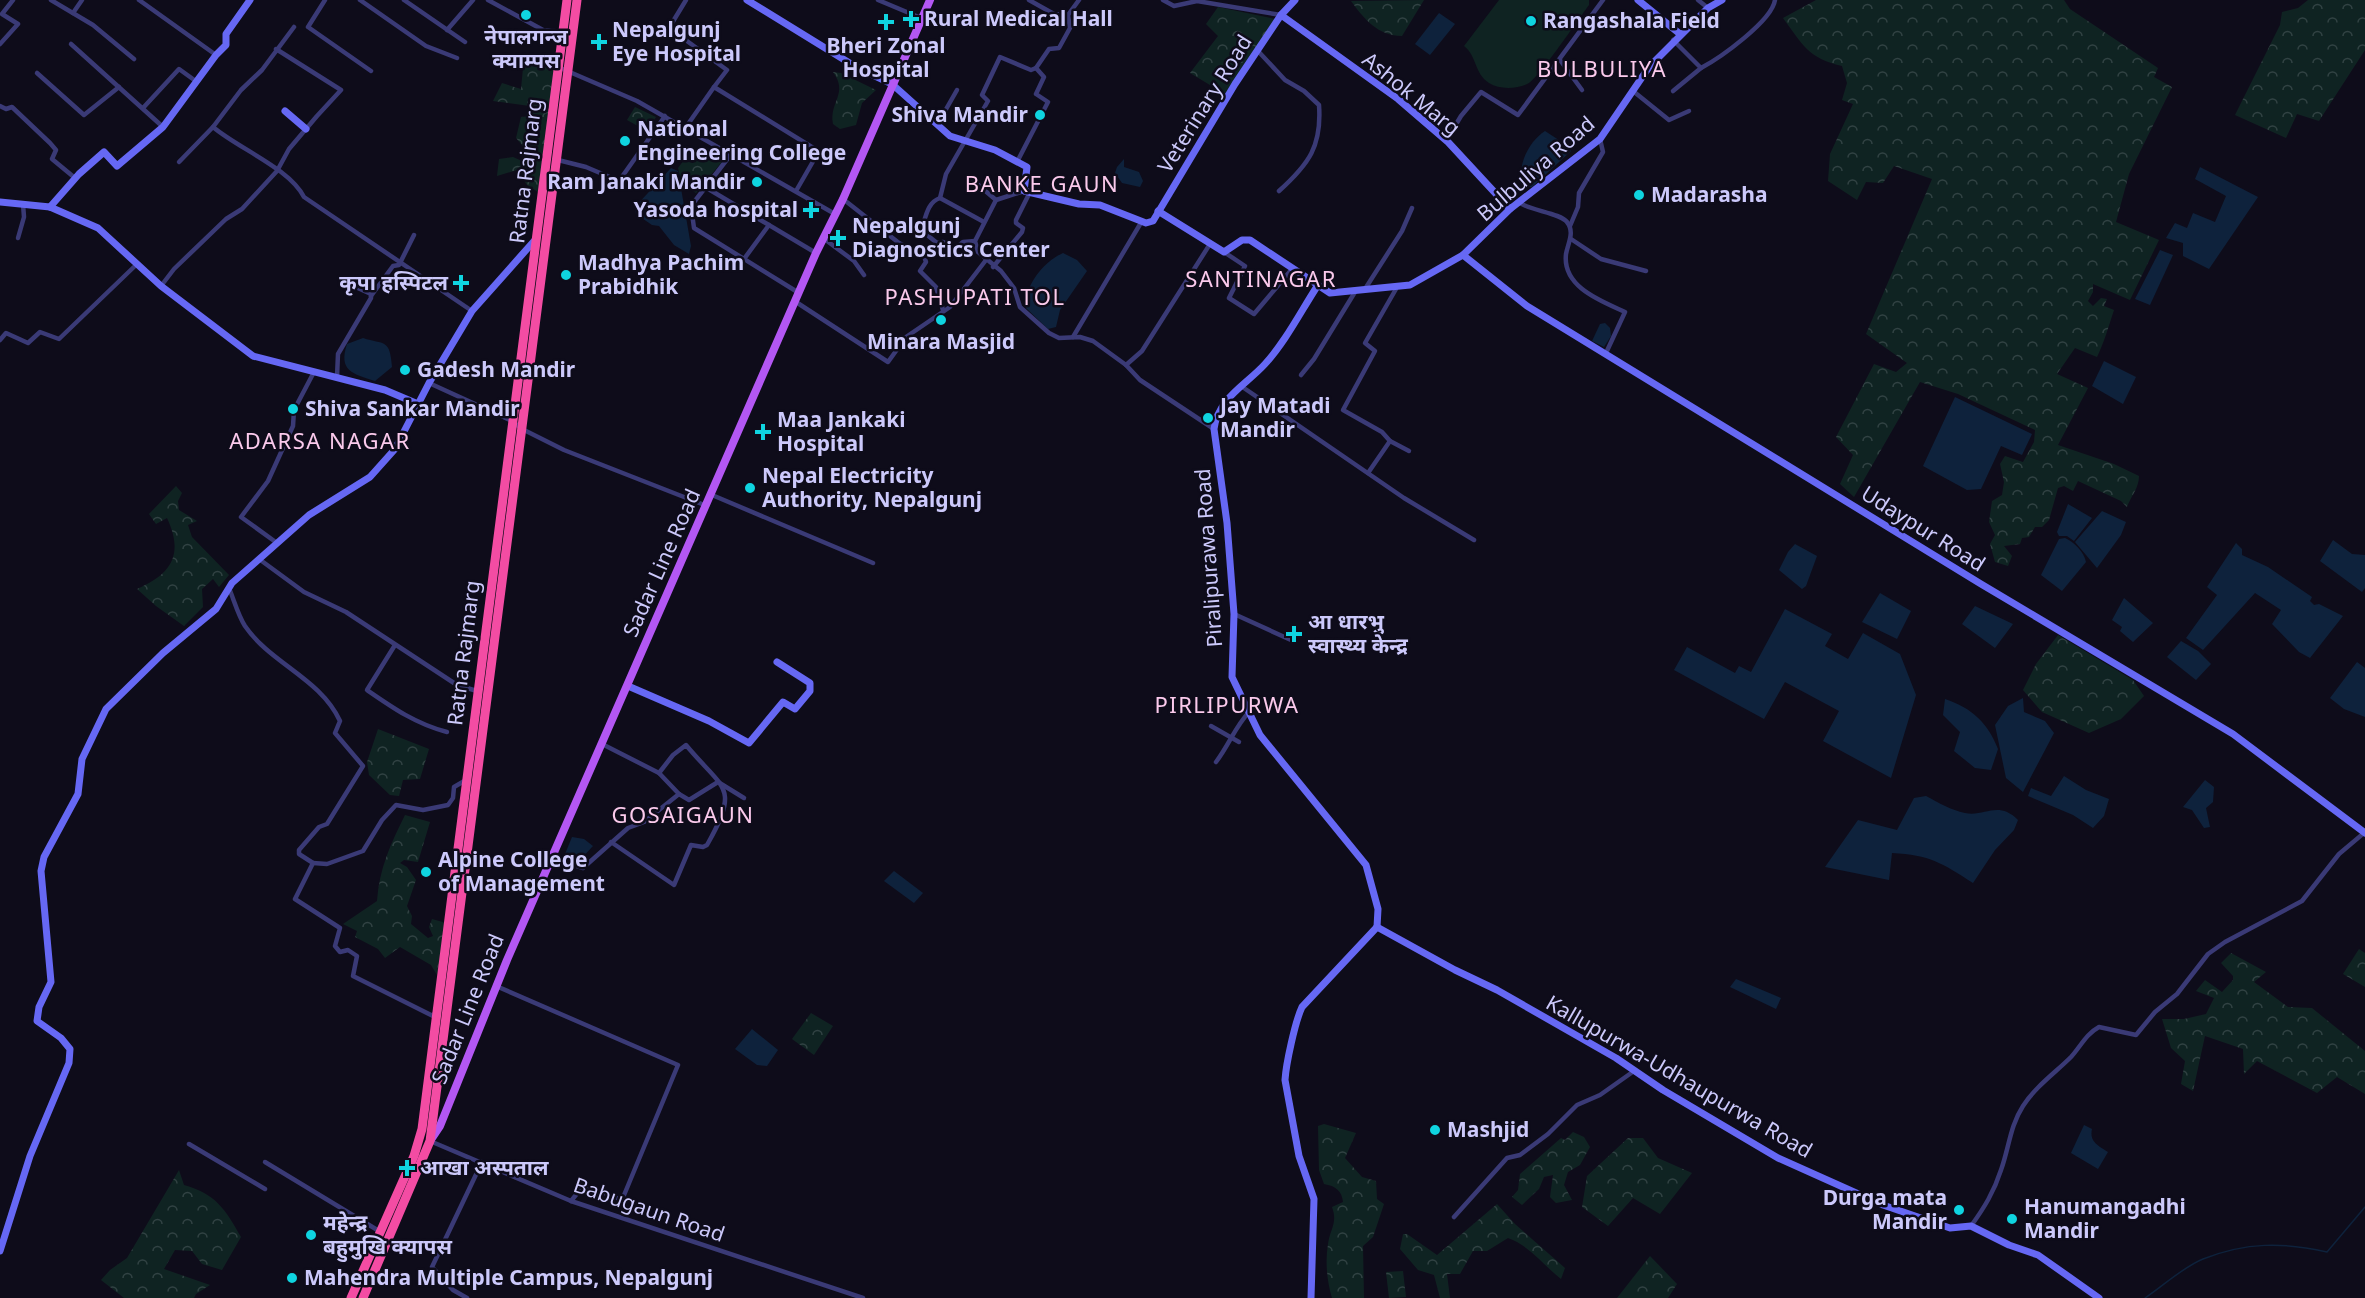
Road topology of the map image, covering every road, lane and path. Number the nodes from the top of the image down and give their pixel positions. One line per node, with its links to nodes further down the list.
1 (12, 0): 37 (street)
2 (51, 0): 28 (street)
3 (82, 0): 28 (street)
4 (140, 0): 41 (street)
5 (250, 0): 41 (street)
6 (325, 0): 48 (street)
7 (360, 0): 42 (street)
8 (404, 0): 33 (street)
9 (473, 0): 33 (street)
10 (488, 0): 34 (street)
11 (567, 0): 34 (highway, Ratna Rajmarg)
12 (577, 0): 47 (highway, Ratna Rajmarg)
13 (686, 0): 53 (street)
14 (747, 0): 51 (street)
15 (878, 0): 31 (street)
16 (930, 0): 31 (main road, Sadar Line Road)
17 (1029, 0): 29 (street)
18 (1079, 0): 29 (street)
19 (1163, 0): 20 (street)
20 (1197, 0): 30 (street)
21 (1295, 0): 30 (street, Veterinary Road)
22 (1603, 0): 44 (street)
23 (1638, 0): 35 (street)
24 (1698, 0): 27 (street)
25 (1722, 0): 27 (street, Bulbuliya Road)
26 (1775, 0): 46 (street)
27 (1708, 8): 35 (street, Bulbuliya Road)
28 (73, 13): 43 (street)
29 (1068, 15): 45 (street)
30 (1281, 15): 40 (street, Veterinary Road); 69 (street, Ashok Marg)
31 (921, 18): 51 (main road, Sadar Line Road)
32 (294, 27): 39 (street)
33 (447, 30): 36 (street)
34 (564, 32): 47 (highway, Ratna Rajmarg)
35 (1676, 37): 46 (street); 56 (street, Bulbuliya Road)
36 (465, 42)
37 (0, 44)
38 (71, 44): 52 (street)
39 (276, 50): 65 (street); 67 (street)
40 (1258, 51): 79 (street); 91 (street, Veterinary Road)
41 (216, 55): 50 (street)
42 (457, 58)
43 (134, 59)
44 (1560, 60): 55 (street); 69 (street)
45 (1036, 68): 70 (street); 74 (street)
46 (1701, 68): 57 (street)
47 (563, 69): 62 (street); 72 (highway, Ratna Rajmarg); 101 (highway, Ratna Rajmarg)
48 (371, 71)
49 (37, 73): 52 (street)
50 (197, 82): 59 (street); 64 (street)
51 (892, 84): 63 (street); 83 (main road, Sadar Line Road)
52 (119, 87): 59 (street)
53 (714, 87): 66 (street); 80 (street)
54 (957, 90): 63 (street)
55 (1582, 90)
56 (1633, 91): 61 (street); 68 (street, Bulbuliya Road)
57 (1673, 91)
58 (0, 106): 77 (street)
59 (143, 108): 64 (street)
60 (285, 111): 67 (street)
61 (1689, 111)
62 (665, 116): 66 (street); 72 (street)
63 (937, 125): 70 (street)
64 (163, 127): 77 (street)
65 (213, 127): 73 (street); 75 (street)
66 (686, 127): 71 (street)
67 (306, 129): 75 (street)
68 (1600, 139): 86 (street, Bulbuliya Road); 96 (street)
69 (1446, 141): 90 (street, Ashok Marg)
70 (963, 142): 74 (street); 82 (street)
71 (732, 153): 78 (street); 80 (street)
72 (558, 160): 137 (highway, Ratna Rajmarg)
73 (179, 162)
74 (1017, 162): 81 (street)
75 (277, 171): 109 (street); 116 (street)
76 (969, 177): 84 (street)
77 (75, 178): 88 (street)
78 (705, 188): 95 (street); 107 (street)
79 (1279, 190)
80 (796, 191): 92 (street)
81 (1027, 191): 84 (street); 93 (street); 111 (street)
82 (940, 198): 94 (street); 102 (street)
83 (843, 199): 92 (main road, Sadar Line Road); 124 (street)
84 (996, 200): 94 (street)
85 (0, 202): 87 (street)
86 (1520, 203): 90 (street, Bulbuliya Road); 96 (street)
87 (24, 204): 88 (street); 98 (street)
88 (50, 207): 110 (street)
89 (1413, 208): 119 (street)
90 (1510, 209): 106 (street, Bulbuliya Road)
91 (1158, 211): 93 (street); 103 (street)
92 (835, 214): 99 (main road, Sadar Line Road)
93 (1143, 221): 126 (street)
94 (984, 222): 102 (street)
95 (769, 225): 105 (street); 107 (street)
96 (1570, 226): 100 (street)
97 (414, 235): 109 (street)
98 (18, 238)
99 (823, 238): 105 (main road, Sadar Line Road); 114 (street)
100 (1571, 239): 113 (street); 128 (street)
101 (536, 240): 125 (street); 136 (highway, Ratna Rajmarg)
102 (975, 241): 108 (street)
103 (1210, 244): 104 (street); 129 (street)
104 (1224, 252): 112 (street, Bulbuliya Road); 112 (street)
105 (816, 254): 121 (main road, Sadar Line Road)
106 (1463, 255): 118 (street, Bulbuliya Road); 128 (street, Udaypur Road)
107 (744, 259): 121 (street)
108 (986, 260): 111 (street); 124 (street)
109 (399, 263): 122 (street); 125 (street)
110 (137, 264): 116 (street); 127 (street)
111 (993, 267): 126 (street)
112 (1293, 269): 117 (street, Bulbuliya Road)
113 (1646, 271)
114 (864, 275)
115 (349, 284): 122 (street)
116 (161, 285): 130 (street)
117 (1318, 285): 120 (street, Bulbuliya Road); 134 (street)
118 (1396, 289): 119 (street, Bulbuliya Road); 139 (street)
119 (1364, 291): 120 (street, Bulbuliya Road)
120 (1355, 292): 131 (street)
121 (800, 294): 123 (main road, Sadar Line Road)
122 (371, 296): 132 (street)
123 (796, 302): 124 (street); 142 (main road, Sadar Line Road)
124 (943, 310)
125 (472, 311): 133 (street)
126 (1073, 337): 129 (street)
127 (0, 340)
128 (1606, 353): 167 (street, Udaypur Road)
129 (1126, 365): 138 (street)
130 (314, 372): 132 (street); 145 (street)
131 (1301, 375)
132 (337, 377): 135 (street)
133 (429, 383): 135 (street); 136 (street)
134 (1241, 386): 138 (street); 141 (street)
135 (418, 404): 145 (street)
136 (512, 421): 137 (street); 154 (highway, Ratna Rajmarg)
137 (522, 429): 143 (street); 175 (highway, Ratna Rajmarg)
138 (1214, 429): 149 (street, Piralipurawa Road)
139 (1390, 441): 140 (street); 141 (street)
140 (1409, 451)
141 (1368, 473): 144 (street)
142 (712, 495): 143 (main road, Sadar Line Road); 147 (street)
143 (707, 506): 153 (main road, Sadar Line Road)
144 (1474, 540)
145 (277, 543): 146 (street)
146 (259, 559): 148 (street); 151 (street)
147 (873, 562)
148 (229, 588): 170 (street); 184 (street)
149 (1234, 614): 150 (street); 155 (street, Piralipurawa Road)
150 (1291, 640)
151 (395, 645): 154 (street); 157 (street)
152 (777, 662): 153 (street)
153 (628, 686): 160 (main road, Sadar Line Road)
154 (477, 691): 163 (highway, Ratna Rajmarg)
155 (1249, 712): 158 (street); 171 (street, Piralipurawa Road)
156 (1211, 726): 158 (street)
157 (447, 732)
158 (1232, 737): 159 (street); 161 (street)
159 (1239, 742)
160 (602, 744): 162 (street); 169 (main road, Sadar Line Road)
161 (1216, 762)
162 (660, 773): 164 (street); 165 (street)
163 (466, 780): 170 (street); 173 (highway, Ratna Rajmarg)
164 (718, 782): 165 (street); 166 (street); 168 (street)
165 (679, 794): 168 (street)
166 (744, 798)
167 (2365, 833): 182 (street)
168 (611, 842): 169 (street)
169 (552, 858): 172 (main road, Sadar Line Road)
170 (313, 863): 173 (street)
171 (1377, 927): 174 (street, Kallupurwa-Udhaupurwa Road); 189 (street)
172 (496, 986): 175 (main road, Sadar Line Road); 180 (street)
173 (435, 1012): 183 (highway, Ratna Rajmarg)
174 (1634, 1071): 181 (street); 182 (street, Kallupurwa-Udhaupurwa Road)
175 (430, 1141): 178 (street, Babugaun Road); 186 (highway, Ratna Rajmarg)
176 (189, 1144): 179 (street)
177 (265, 1162): 183 (street)
178 (482, 1162): 180 (street, Babugaun Road); 187 (street)
179 (265, 1189)
180 (571, 1201): 188 (street, Babugaun Road)
181 (1454, 1217)
182 (1971, 1226): 190 (street, Kallupurwa-Udhaupurwa Road)
183 (382, 1227): 185 (highway, Ratna Rajmarg)
184 (0, 1251)
185 (351, 1298)
186 (363, 1298)
187 (467, 1298)
188 (863, 1298)
189 (1311, 1298)
190 (2100, 1298)

